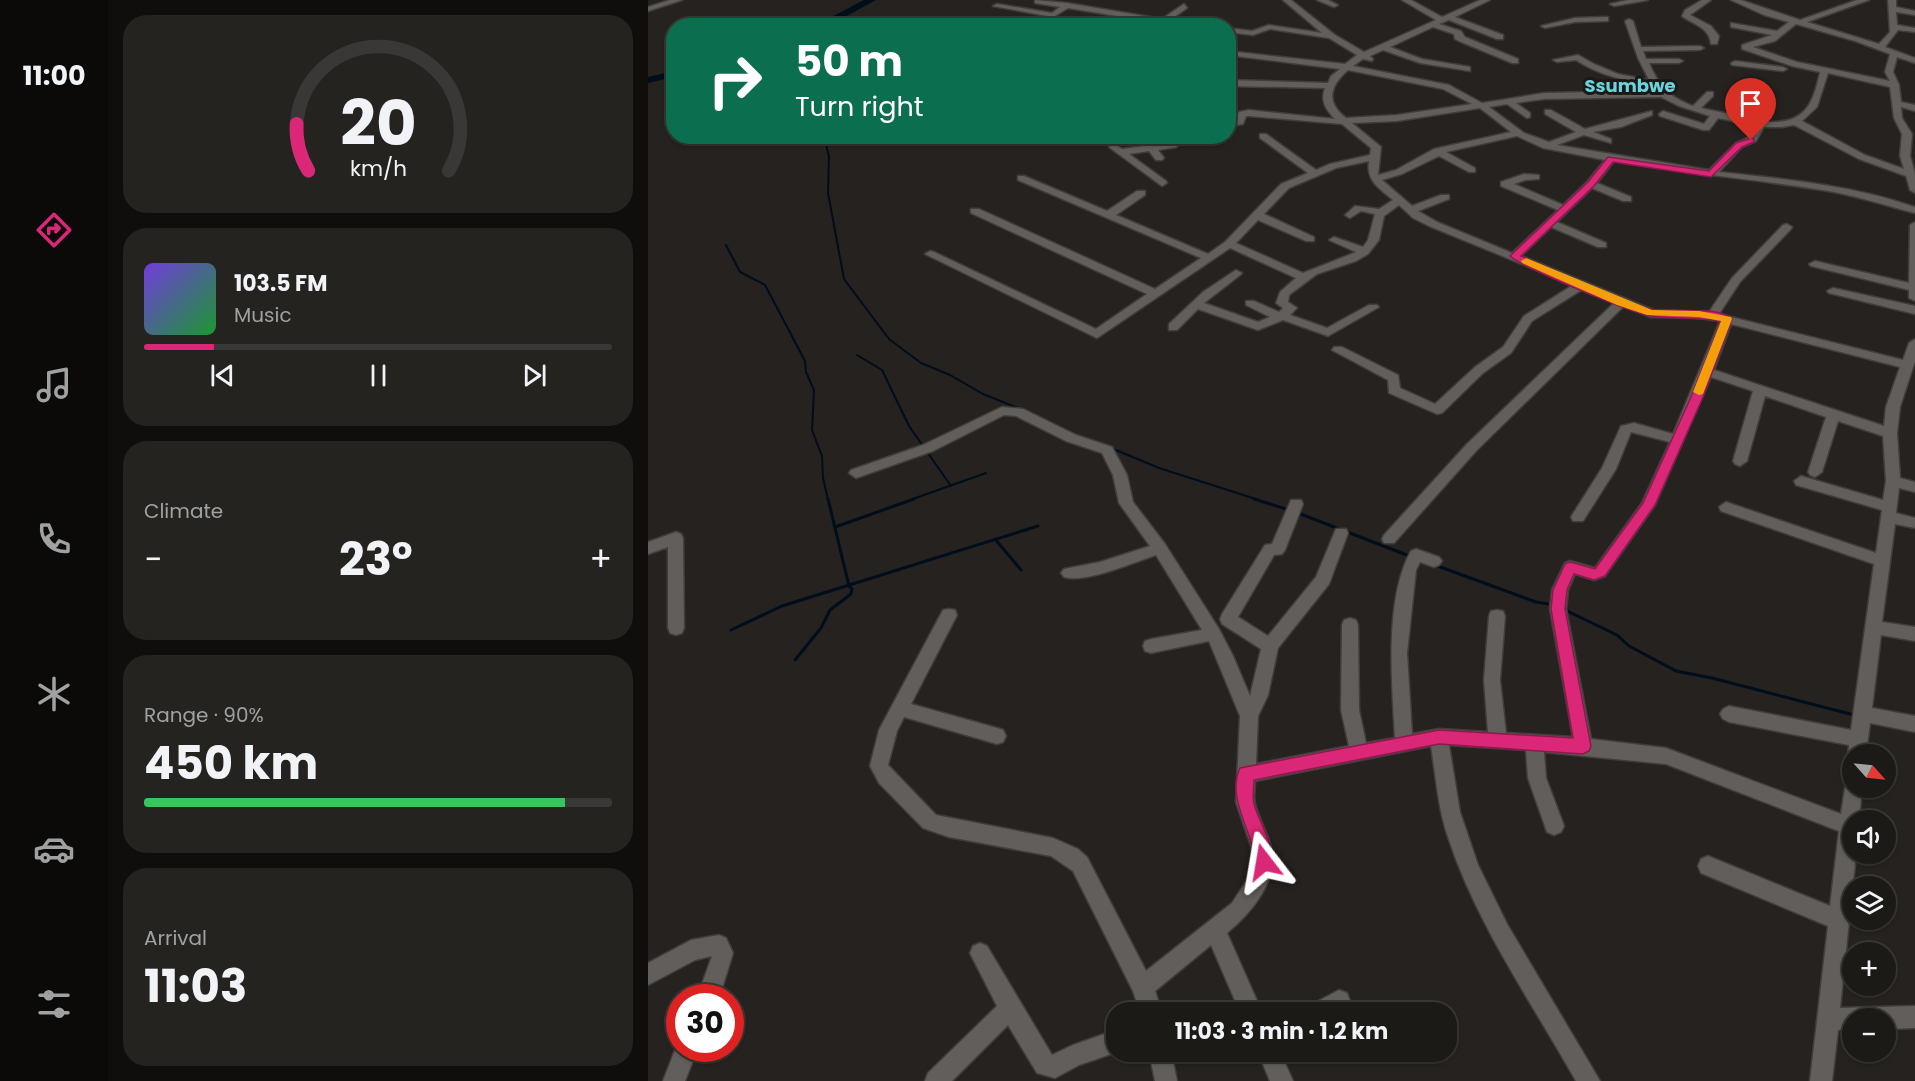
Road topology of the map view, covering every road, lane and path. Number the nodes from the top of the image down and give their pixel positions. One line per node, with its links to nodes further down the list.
1 (678, 0): 19 (street)
2 (1287, 0): 38 (street)
3 (1321, 0): 15 (street)
4 (1406, 0): 29 (street)
5 (1486, 0): 29 (street)
6 (1644, 0): 13 (street)
7 (1707, 0): 40 (street)
8 (1735, 0): 18 (street)
9 (1764, 0): 18 (street)
10 (1865, 0): 31 (street)
11 (1892, 0): 21 (street)
12 (1038, 1): 14 (street)
13 (1612, 2): 20 (street)
14 (1067, 5): 16 (street); 22 (street)
15 (1334, 5)
16 (997, 6)
17 (1184, 6): 27 (street)
18 (1751, 7): 31 (street)
19 (648, 9)
20 (1622, 9)
21 (1894, 9): 24 (street); 34 (street)
22 (1103, 10): 25 (street); 26 (street)
23 (1161, 11): 26 (street)
24 (1915, 14)
25 (1093, 18)
26 (1153, 18)
27 (1170, 18)
28 (1605, 19): 33 (street)
29 (1440, 20): 39 (street); 41 (street); 49 (street)
30 (1629, 21): 44 (street)
31 (1797, 23): 37 (street); 43 (street)
32 (1734, 25): 37 (street)
33 (1545, 26)
34 (1895, 27): 35 (street); 43 (street)
35 (1915, 30)
36 (1236, 31): 38 (street)
37 (1780, 34): 53 (street)
38 (1332, 37): 47 (street)
39 (1500, 37)
40 (1714, 42)
41 (1383, 47): 47 (street); 59 (street)
42 (1700, 48): 44 (street)
43 (1880, 48): 45 (street)
44 (1639, 49): 52 (street)
45 (1894, 53): 51 (street); 63 (street)
46 (1236, 54): 55 (street)
47 (1365, 55): 55 (street); 58 (street)
48 (1557, 60): 62 (street)
49 (1515, 61)
50 (1679, 61): 52 (street)
51 (1915, 61)
52 (1644, 62): 62 (street)
53 (1789, 62): 56 (street); 57 (street)
54 (1735, 63): 56 (street)
55 (1345, 67): 58 (street); 64 (street)
56 (1783, 69): 60 (street)
57 (1824, 70): 63 (street); 79 (street)
58 (1377, 73): 59 (street)
59 (1460, 75): 71 (street)
60 (1779, 80)
61 (1236, 83): 64 (street)
62 (1657, 84): 66 (street)
63 (1895, 85): 70 (street)
64 (1330, 86): 78 (street)
65 (1748, 89): 81 (street)
66 (1662, 94): 68 (street); 73 (street)
67 (1710, 94): 73 (street)
68 (1620, 95): 69 (street); 82 (street)
69 (1510, 102): 71 (street); 76 (street)
70 (1898, 104): 72 (street); 86 (street)
71 (1484, 107): 78 (street); 83 (street)
72 (1915, 108)
73 (1695, 109): 77 (street)
74 (1548, 112): 82 (street)
75 (1663, 114): 77 (street)
76 (1527, 115)
77 (1716, 115): 81 (street)
78 (1343, 121): 80 (street); 91 (street)
79 (1794, 121): 81 (street); 97 (street)
80 (1236, 122)
81 (1761, 123): 96 (street)
82 (1583, 132): 85 (street); 88 (street)
83 (1518, 133): 88 (street); 90 (street)
84 (1263, 136): 95 (street)
85 (1608, 141)
86 (1911, 143): 97 (street)
87 (1173, 145): 89 (street)
88 (1546, 146): 93 (street)
89 (1152, 147): 92 (street); 101 (street)
90 (1437, 151): 94 (street); 100 (street)
91 (1374, 157): 95 (street); 100 (street)
92 (1159, 158)
93 (1611, 159): 96 (street); 102 (street)
94 (1472, 170)
95 (1314, 173): 114 (street)
96 (1711, 174): 110 (street)
97 (1909, 174): 103 (street)
98 (1536, 177): 108 (street)
99 (1021, 178): 113 (street)
100 (1375, 179): 107 (street)
101 (1162, 183)
102 (1591, 184): 106 (street); 108 (street)
103 (1915, 190)
104 (1141, 193): 113 (street)
105 (1444, 197): 109 (street)
106 (1627, 199)
107 (1400, 201): 109 (street); 112 (street)
108 (1564, 209): 116 (street)
109 (1411, 210): 125 (street)
110 (1915, 210)
111 (975, 211): 133 (street)
112 (1380, 212): 115 (street); 123 (street)
113 (1108, 215): 126 (street)
114 (1257, 215): 119 (street); 121 (street)
115 (1350, 216)
116 (1550, 223): 122 (street); 125 (street)
117 (1915, 225): 132 (street)
118 (1787, 227): 140 (street)
119 (1310, 239)
120 (1334, 240): 123 (street)
121 (1229, 244): 126 (street); 129 (street)
122 (1602, 245)
123 (1364, 250): 129 (street)
124 (930, 254): 133 (street)
125 (1515, 256): 130 (street)
126 (1209, 258): 133 (street)
127 (1815, 264): 132 (street)
128 (1236, 273): 136 (street)
129 (1304, 277): 139 (street)
130 (1581, 285): 135 (street); 144 (street)
131 (1833, 291): 138 (street)
132 (1914, 293)
133 (1156, 294)
134 (1250, 303): 139 (street)
135 (1621, 303): 140 (street); 163 (street)
136 (1196, 304): 139 (street); 142 (street)
137 (1373, 307): 139 (street)
138 (1915, 310)
139 (1281, 316)
140 (1712, 316): 141 (street)
141 (1727, 319): 145 (street); 146 (street)
142 (1173, 327)
143 (1915, 343): 145 (street)
144 (1338, 350)
145 (1906, 365): 149 (street)
146 (1707, 372): 147 (street); 150 (street)
147 (1760, 390): 148 (street); 151 (street)
148 (1833, 415): 149 (street); 152 (street)
149 (1890, 433): 154 (street)
150 (1677, 440): 160 (street); 190 (street)
151 (1740, 461)
152 (1815, 472)
153 (855, 473): 165 (street)
154 (1893, 481): 156 (street); 159 (street)
155 (1801, 482): 159 (street)
156 (1915, 487)
157 (1726, 507): 167 (street)
158 (1293, 509): 177 (street)
159 (1889, 512): 161 (street); 167 (street)
160 (1578, 517)
161 (1915, 524)
162 (1341, 533): 177 (street)
163 (1389, 538)
164 (648, 548): 173 (street)
165 (1160, 548): 168 (street); 174 (street)
166 (1434, 561): 186 (street)
167 (1883, 561): 172 (street)
168 (1069, 573)
169 (949, 615): 178 (street)
170 (1497, 616): 185 (street)
171 (1350, 625): 191 (street)
172 (1874, 627): 175 (street); 180 (street)
173 (676, 628)
174 (1213, 634): 176 (street); 181 (street)
175 (1915, 634)
176 (1151, 646)
177 (1270, 646): 181 (street)
178 (900, 708): 183 (street); 202 (street)
179 (1729, 714): 188 (street)
180 (1863, 714): 182 (street); 189 (street)
181 (1249, 716): 192 (street)
182 (1915, 724)
183 (997, 736)
184 (1439, 737): 185 (street); 186 (street); 216 (street)
185 (1498, 740): 187 (street)
186 (1404, 743): 191 (street)
187 (1535, 743): 190 (street); 194 (street)
188 (1846, 744)
189 (1858, 744)
190 (1583, 746): 193 (street)
191 (1359, 752): 192 (street)
192 (1246, 774): 198 (street)
193 (1842, 824)
194 (1554, 826)
195 (1844, 864): 197 (street)
196 (1708, 866): 197 (street)
197 (1839, 920): 207 (street)
198 (1214, 928): 202 (street); 204 (street)
199 (981, 953): 205 (street)
200 (648, 974): 201 (street)
201 (713, 984)
202 (1143, 987): 203 (street)
203 (1148, 1002)
204 (1247, 1002)
205 (1010, 1008): 208 (street); 213 (street)
206 (1915, 1017): 207 (street)
207 (1828, 1019): 217 (street)
208 (1106, 1044)
209 (681, 1062): 212 (street)
210 (1162, 1062): 214 (street)
211 (1273, 1062): 215 (street)
212 (674, 1081)
213 (936, 1081)
214 (1166, 1081)
215 (1282, 1081)
216 (1589, 1081)
217 (1821, 1081)

